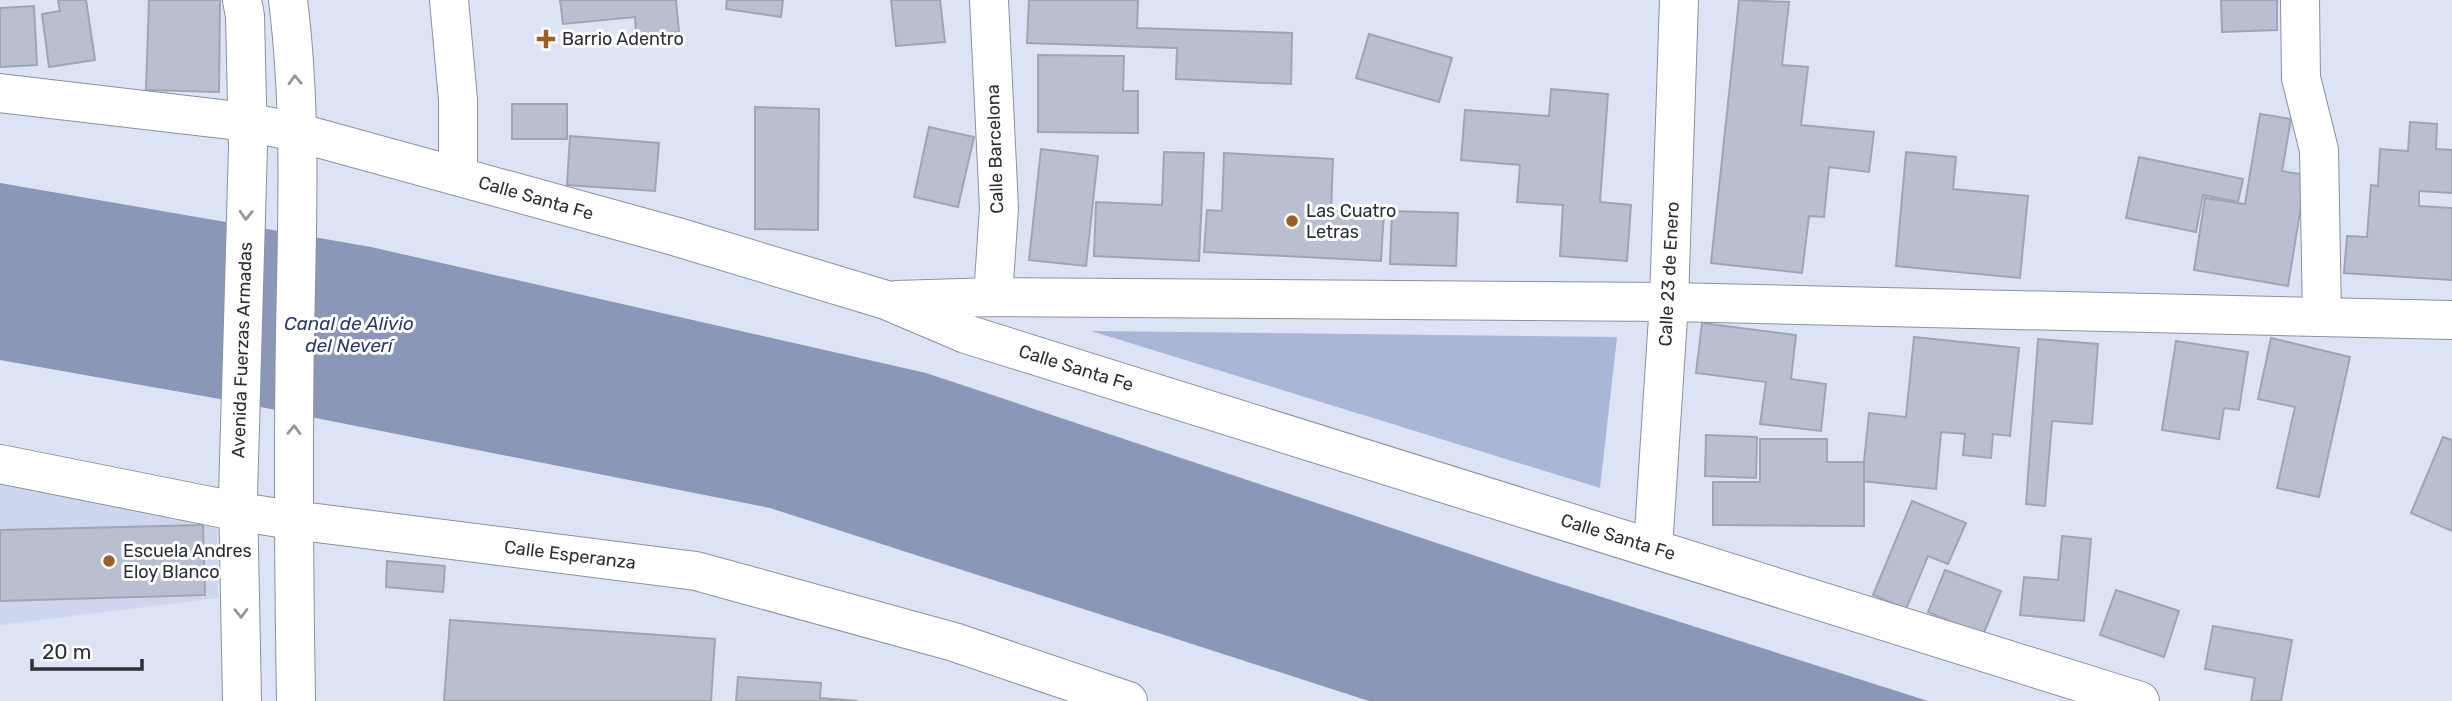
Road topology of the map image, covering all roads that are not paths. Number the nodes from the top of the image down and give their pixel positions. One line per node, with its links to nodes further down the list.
1 (242, 0): 9 (street, Avenida Fuerzas Armadas)
2 (288, 0): 8 (street, one-way to 2)
3 (449, 0): 10 (street)
4 (989, 0): 11 (street, Calle Barcelona)
5 (1679, 0): 13 (street, Calle 23 de Enero)
6 (2300, 0): 14 (street)
7 (0, 93): 9 (street, Calle Santa Fe)
8 (296, 132): 9 (street, Calle Santa Fe); 10 (street, Calle Santa Fe); 18 (street, one-way to 8)
9 (248, 134): 17 (street, Avenida Fuerzas Armadas, one-way to 17)
10 (458, 176): 12 (street, Calle Santa Fe)
11 (993, 297): 12 (street); 13 (street)
12 (886, 300): 19 (street, Calle Santa Fe)
13 (1669, 302): 14 (street); 19 (street, Calle 23 de Enero)
14 (2322, 317): 15 (street)
15 (2452, 320)
16 (0, 464): 17 (street, Calle Esperanza)
17 (239, 504): 18 (street, Calle Esperanza); 20 (street, Avenida Fuerzas Armadas, one-way to 20)
18 (293, 510): 21 (street); 22 (street, Calle Esperanza)
19 (1653, 548): 23 (street, Calle Santa Fe)
20 (242, 701)
21 (296, 701)
22 (1128, 701)
23 (2140, 701)

